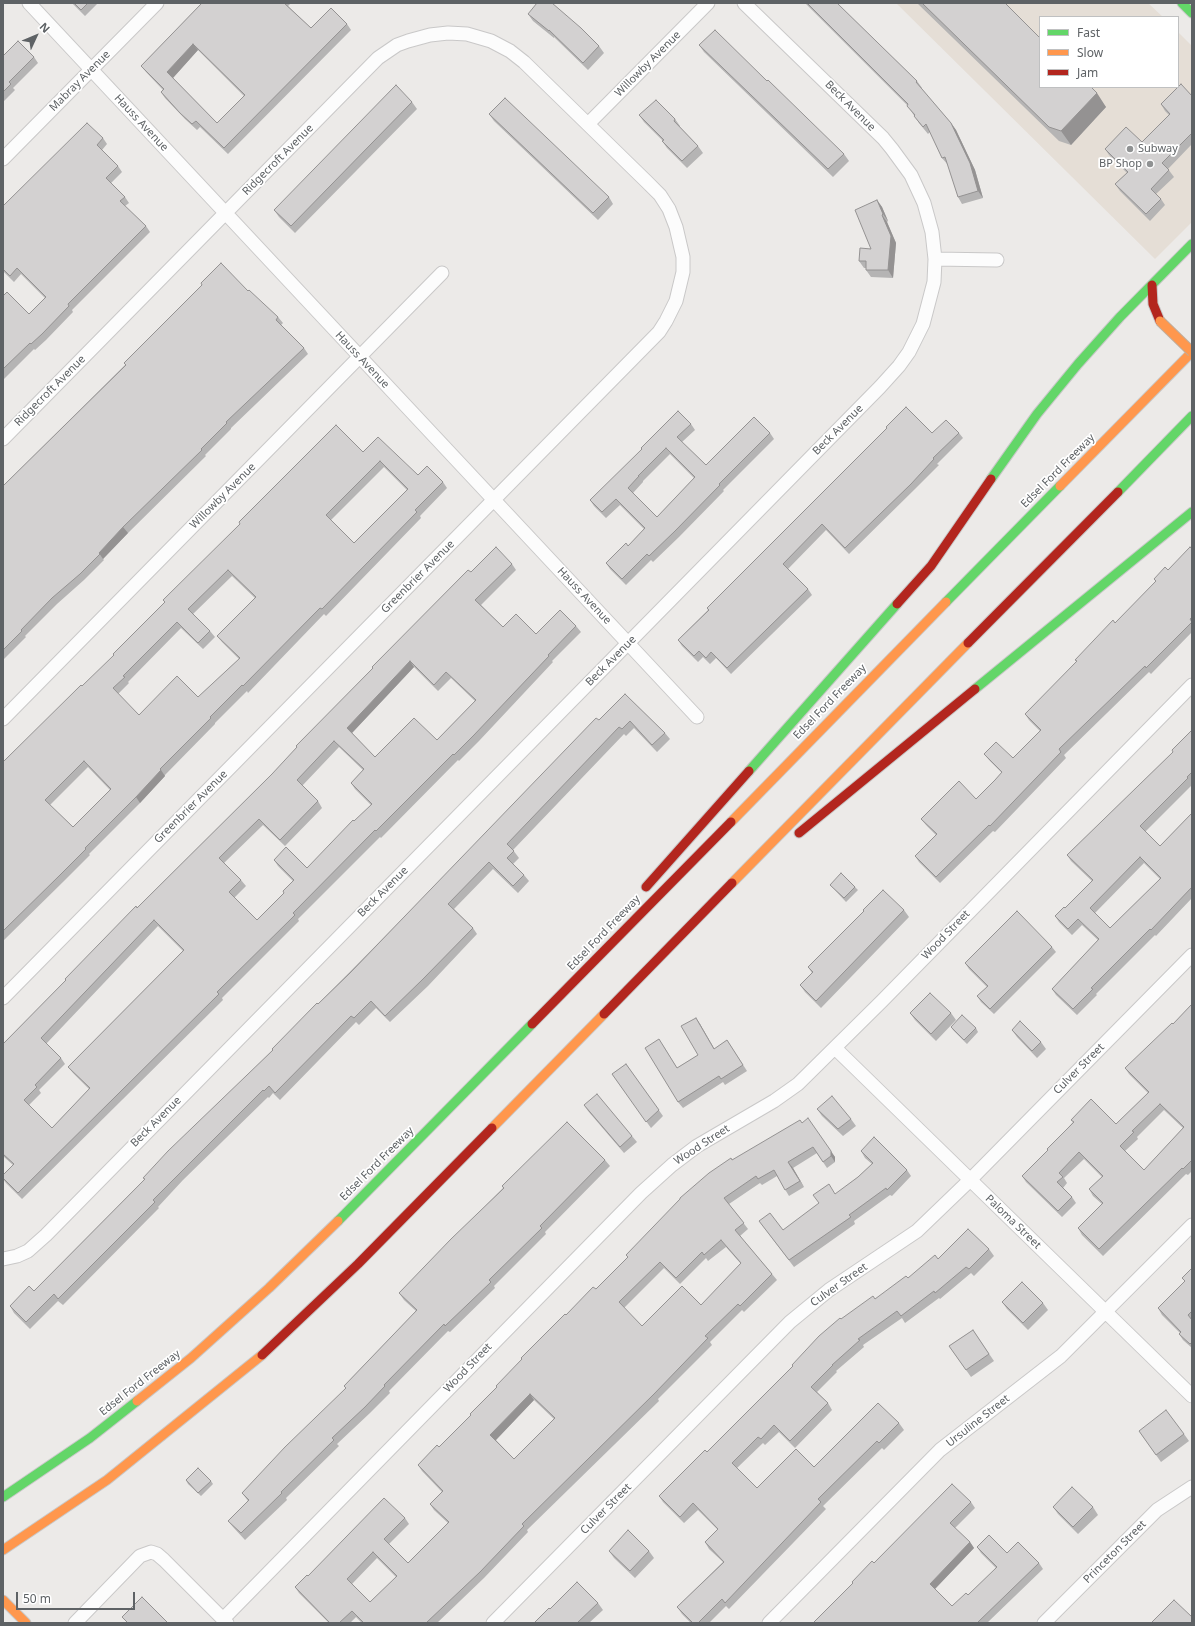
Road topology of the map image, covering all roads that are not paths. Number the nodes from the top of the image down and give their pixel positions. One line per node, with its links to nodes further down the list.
1 (29, 3): 7 (street, Hauss Avenue)
2 (157, 3): 7 (street, Mabray Avenue)
3 (708, 3): 8 (street, Willowby Avenue)
4 (744, 3): 12 (street, Beck Avenue)
5 (1182, 3): 6 (main road)
6 (1192, 13)
7 (91, 69): 9 (street, Mabray Avenue); 10 (street, Hauss Avenue)
8 (588, 124): 10 (street, Ridgecroft Avenue); 20 (street, Greenbrier Avenue)
9 (3, 159)
10 (225, 214): 17 (street, Hauss Avenue); 19 (street, Ridgecroft Avenue)
11 (1192, 244): 15 (main road)
12 (936, 259): 13 (street); 22 (street, Beck Avenue)
13 (998, 260)
14 (442, 273): 17 (street, Willowby Avenue)
15 (1152, 285): 16 (main road, bridge); 28 (main road)
16 (1192, 352): 33 (main road, Edsel Ford Freeway)
17 (359, 357): 20 (street, Hauss Avenue); 25 (street, Willowby Avenue)
18 (1192, 416): 30 (main road)
19 (3, 439)
20 (494, 500): 22 (street, Hauss Avenue); 32 (street, Greenbrier Avenue)
21 (1192, 512): 26 (main road)
22 (629, 643): 24 (street, Hauss Avenue); 37 (street, Beck Avenue)
23 (1192, 685): 34 (street, Wood Street)
24 (697, 717)
25 (3, 719)
26 (792, 840)
27 (768, 860): 30 (main road)
28 (641, 894)
29 (611, 931): 33 (main road)
30 (673, 944): 42 (main road)
31 (1192, 955): 35 (street, Culver Street)
32 (3, 998)
33 (551, 1005): 41 (main road, Edsel Ford Freeway)
34 (835, 1048): 35 (street, Paloma Street); 44 (street, Wood Street)
35 (970, 1180): 38 (street, Paloma Street); 47 (street, Culver Street)
36 (1192, 1225): 38 (street, Ursuline Street)
37 (3, 1259)
38 (1106, 1312): 39 (street, Paloma Street); 48 (street, Ursuline Street)
39 (1192, 1396)
40 (1192, 1487): 49 (street, Princeton Street)
41 (3, 1498)
42 (3, 1550)
43 (4, 1601): 45 (main road)
44 (225, 1621): 46 (street)
45 (26, 1623)
46 (75, 1623)
47 (493, 1623)
48 (769, 1623)
49 (1044, 1623)

